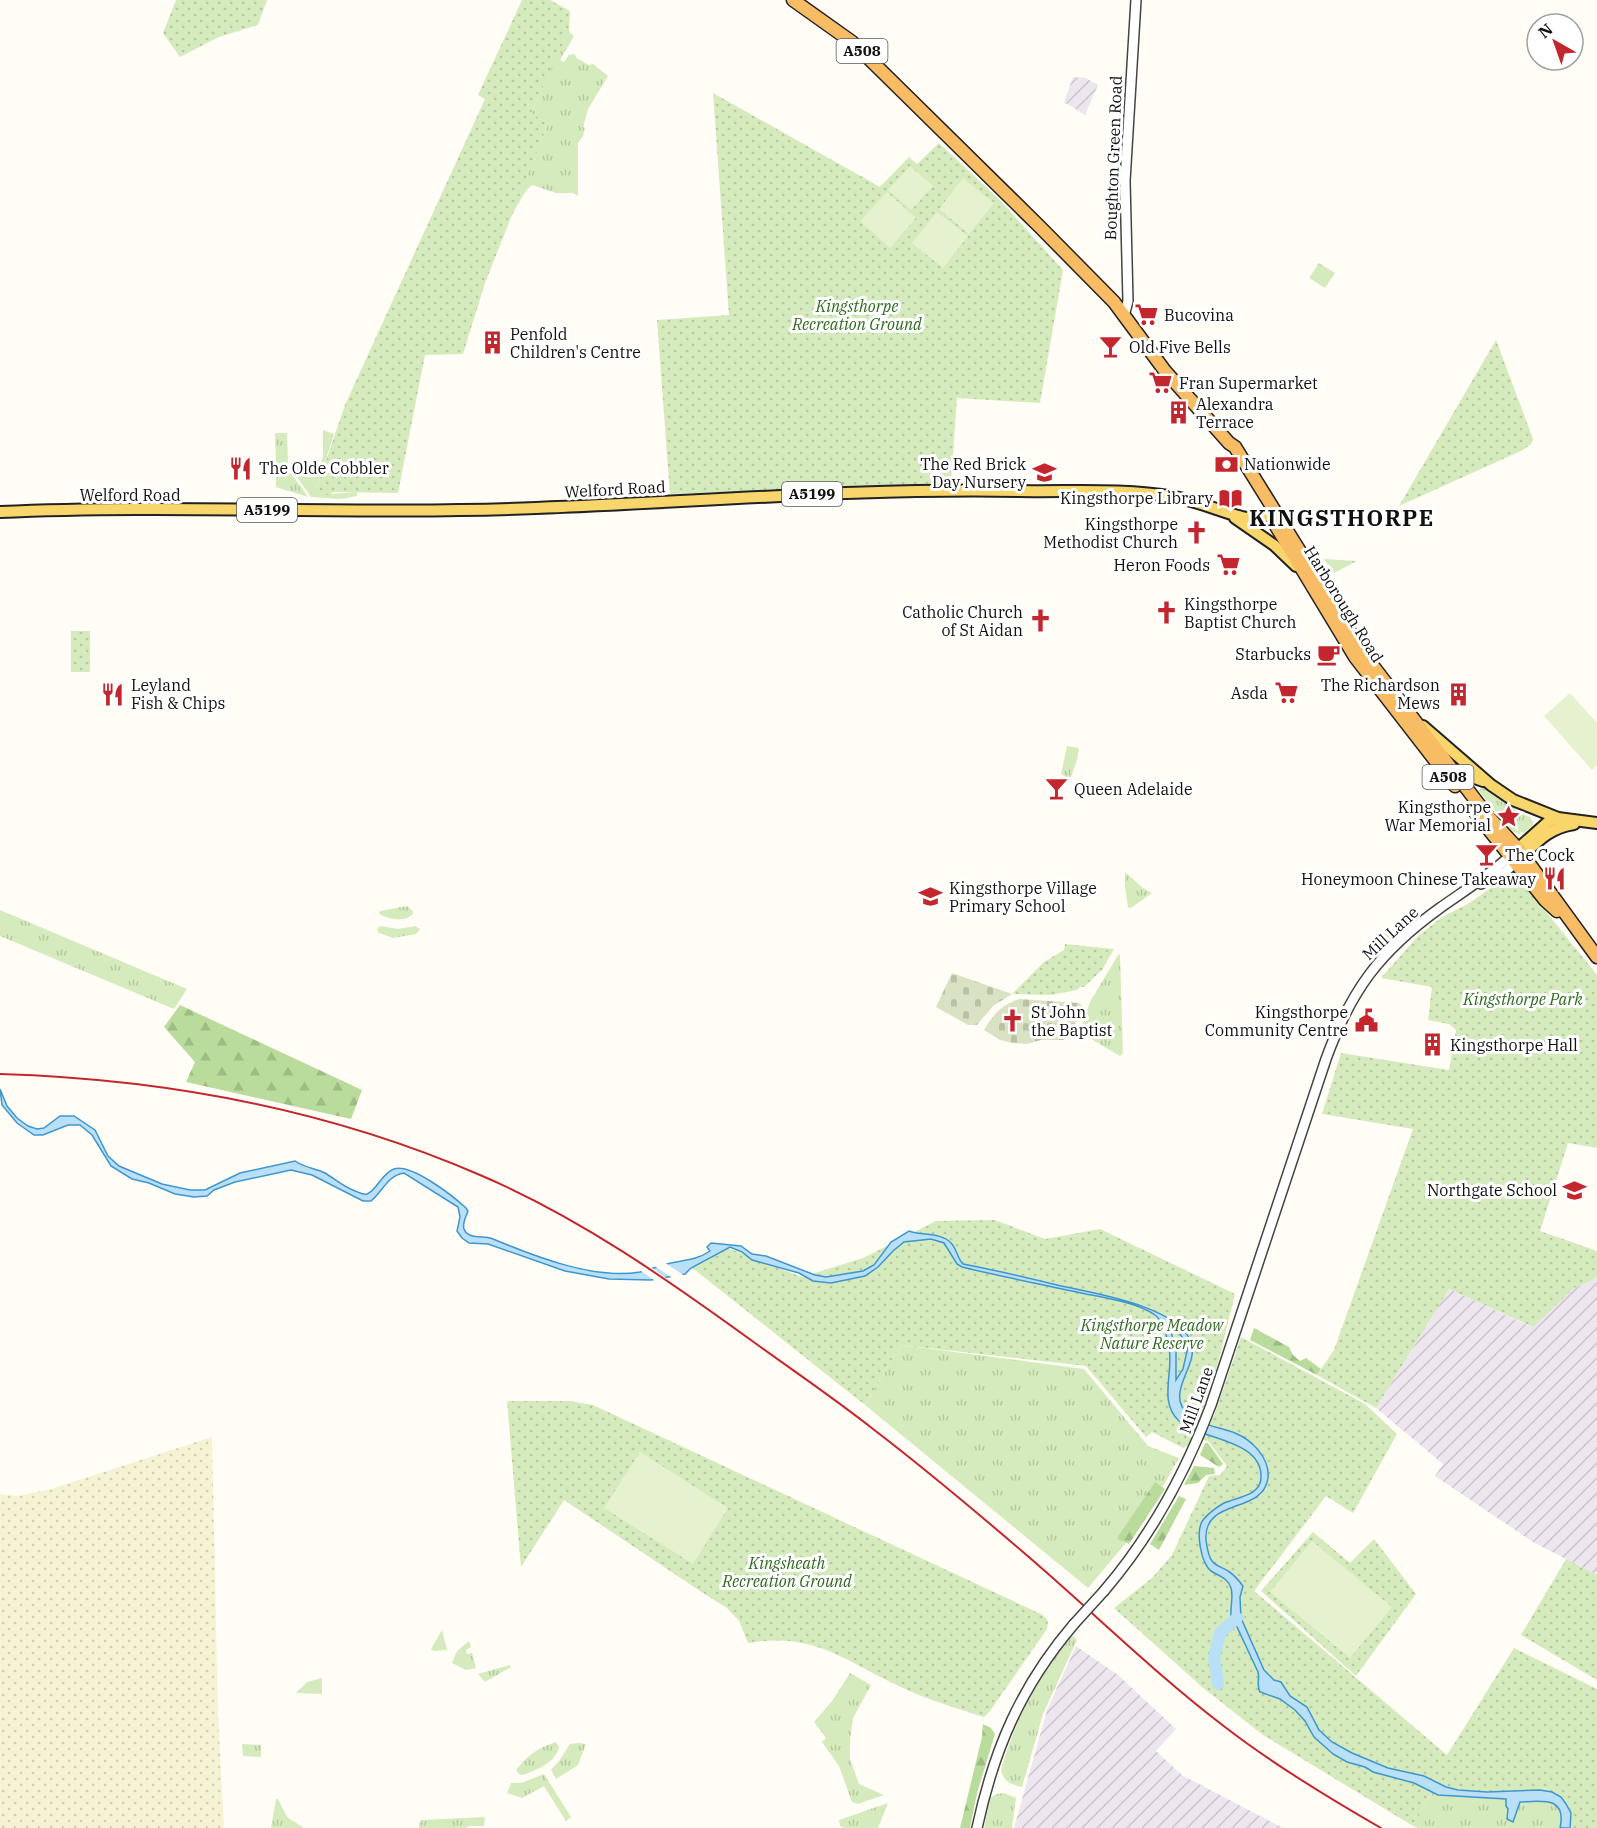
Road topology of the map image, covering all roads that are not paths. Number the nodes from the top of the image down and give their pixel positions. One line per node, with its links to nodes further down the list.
1 (793, 0): 3 (highway, A508)
2 (1136, 0): 3 (street, Boughton Green Road)
3 (1124, 316): 6 (highway, Harborough Road / A508)
4 (0, 512): 5 (main road, Welford Road / A5199)
5 (1228, 513): 6 (main road, Welford Road / A5199); 7 (main road, Welford Road / A5199)
6 (1274, 516): 7 (highway, Harborough Road / A508); 8 (highway, Harborough Road / A508)
7 (1305, 574): 9 (highway, Harborough Road / A508)
8 (1418, 722): 10 (highway, Harborough Road / A508); 11 (main road)
9 (1436, 762): 10 (main road); 14 (highway, Harborough Road / A508)
10 (1453, 770): 11 (main road); 14 (highway, Harborough Road / A508)
11 (1491, 785): 12 (main road)
12 (1558, 818): 13 (main road); 14 (main road)
13 (1592, 823): 14 (main road)
14 (1511, 857): 15 (highway, Harborough Road / A508); 16 (street, Mill Lane); 16 (street)
15 (1597, 957)
16 (1373, 968): 17 (street, Mill Lane, bridge)
17 (977, 1828)

